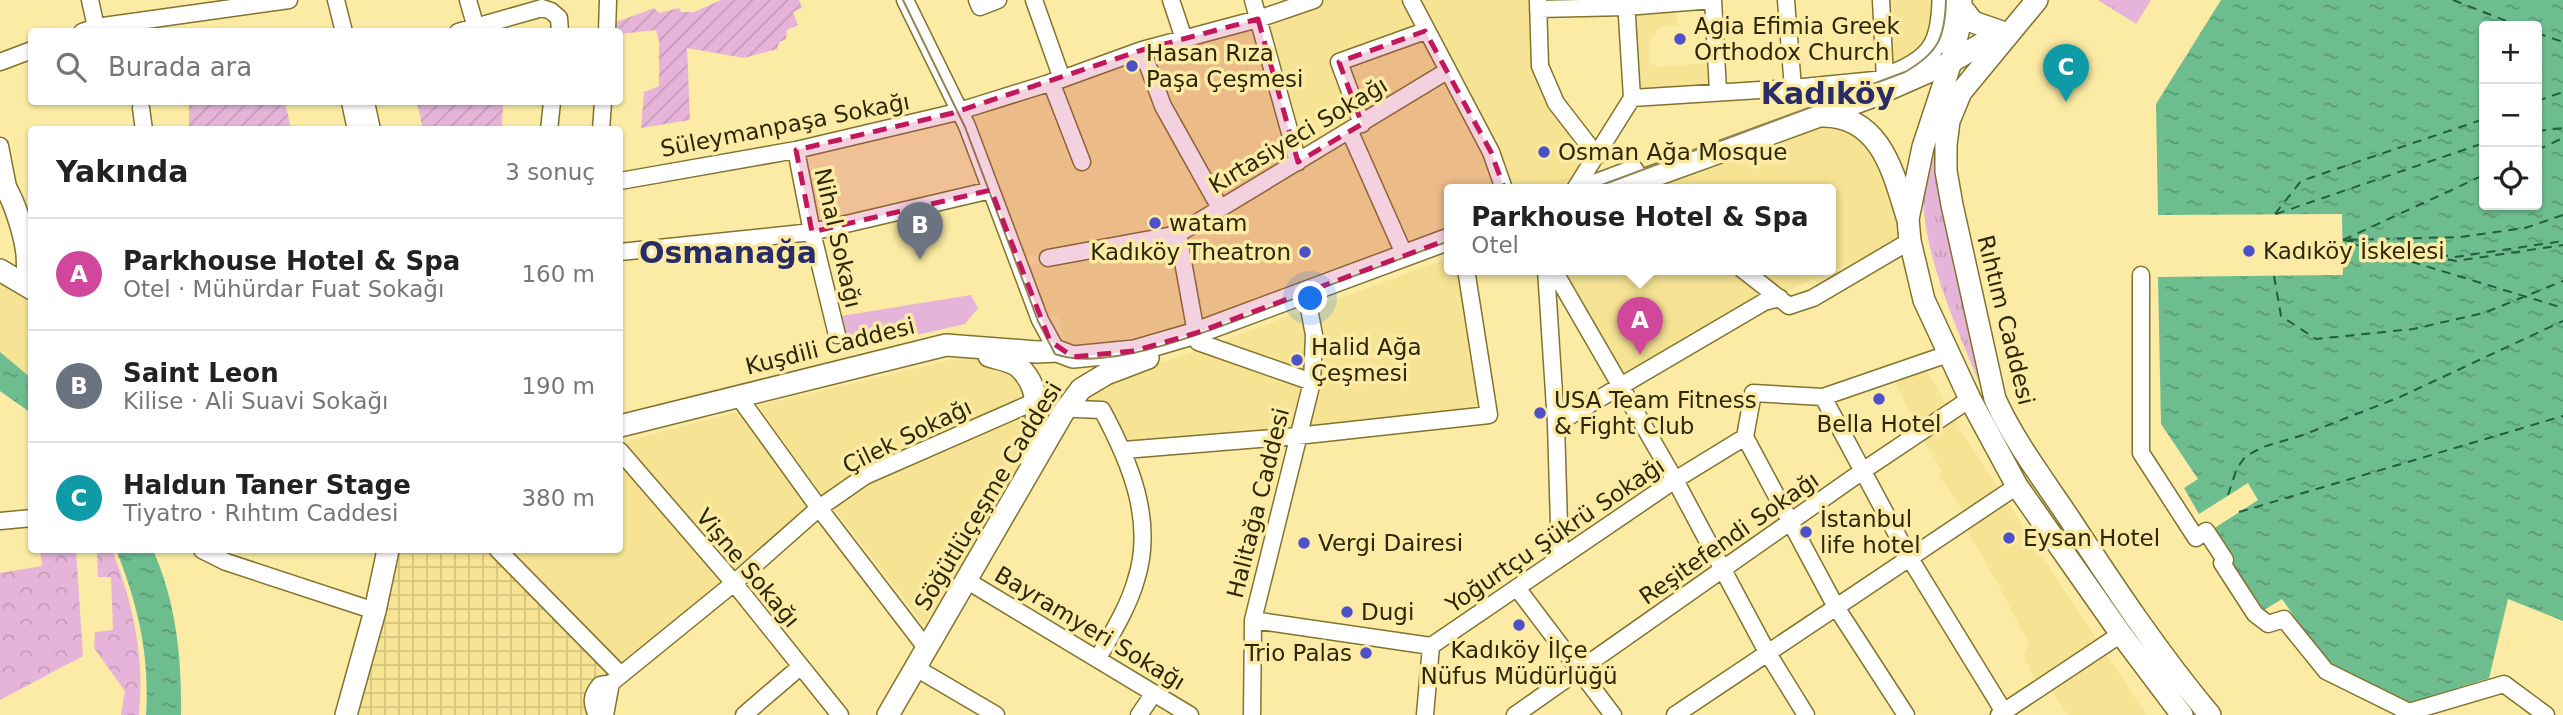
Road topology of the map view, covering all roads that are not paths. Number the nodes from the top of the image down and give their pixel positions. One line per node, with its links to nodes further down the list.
1 (90, 0): 22 (street)
2 (289, 0): 23 (street)
3 (336, 0): 24 (street)
4 (468, 0): 25 (street)
5 (608, 0): 27 (street)
6 (905, 0): 46 (street)
7 (977, 0): 8 (street)
8 (999, 0)
9 (1035, 0): 37 (street)
10 (1171, 0): 30 (street)
11 (1253, 0): 21 (street)
12 (1314, 0): 21 (street, Süleymanpaşa Sokağı)
13 (1411, 0): 29 (street)
14 (1713, 0): 18 (street); 39 (street)
15 (1786, 0): 38 (street)
16 (1881, 0): 36 (street)
17 (2037, 0): 28 (main road, Rıhtım Caddesi)
18 (1626, 3): 20 (street); 40 (street)
19 (1955, 3): 28 (main road); 34 (main road); 36 (main road)
20 (1538, 5): 56 (street)
21 (1258, 19): 30 (street, Süleymanpaşa Sokağı); 58 (street)
22 (89, 28)
23 (96, 28)
24 (343, 28)
25 (477, 28): 26 (street)
26 (560, 28)
27 (607, 28)
28 (2009, 28): 34 (main road, Rıhtım Caddesi); 152 (main road, Rıhtım Caddesi)
29 (1425, 31): 35 (street); 53 (street)
30 (1184, 39): 31 (street, Süleymanpaşa Sokağı)
31 (1142, 50): 37 (street, Süleymanpaşa Sokağı); 66 (street)
32 (28, 52): 33 (street)
33 (0, 62)
34 (1951, 62): 47 (main road); 67 (main road)
35 (1447, 71): 53 (street, Kırtasiyeci Sokağı); 60 (street)
36 (1885, 79): 38 (street); 62 (main road)
37 (1056, 80): 46 (street, Süleymanpaşa Sokağı); 57 (street)
38 (1793, 88): 39 (street)
39 (1718, 91): 40 (street)
40 (1632, 98): 56 (street)
41 (351, 105): 49 (street)
42 (367, 105): 50 (street)
43 (552, 105): 51 (street)
44 (603, 105): 52 (street)
45 (141, 108): 48 (street)
46 (960, 111): 55 (street, Süleymanpaşa Sokağı); 65 (street)
47 (1817, 116): 63 (main road); 67 (main road)
48 (143, 126)
49 (355, 126)
50 (371, 126)
51 (549, 126)
52 (601, 126)
53 (1356, 128): 58 (street, Kırtasiyeci Sokağı); 76 (street)
54 (0, 146): 64 (street)
55 (796, 150): 59 (street, Süleymanpaşa Sokağı); 68 (street, Nihal Sokağı)
56 (1597, 156): 61 (street)
57 (1082, 162)
58 (1298, 162): 66 (street, Kırtasiyeci Sokağı)
59 (623, 180)
60 (1502, 184)
61 (1577, 184)
62 (1599, 184)
63 (1632, 184)
64 (5, 187): 72 (main road)
65 (991, 190): 68 (street); 90 (street)
66 (1220, 208): 69 (street, Kırtasiyeci Sokağı)
67 (1908, 219): 71 (main road)
68 (812, 232): 74 (street); 87 (street, Nihal Sokağı)
69 (1178, 234): 77 (street, Kırtasiyeci Sokağı); 88 (street)
70 (1444, 241): 76 (main road, Söğütlüçeşme Caddesi)
71 (1910, 242): 85 (street); 91 (main road)
72 (28, 248)
73 (28, 252): 78 (main road)
74 (623, 252)
75 (1444, 253): 86 (main road, Söğütlüçeşme Caddesi)
76 (1405, 256): 88 (main road, Söğütlüçeşme Caddesi)
77 (1048, 258)
78 (0, 270): 84 (main road)
79 (1466, 275): 101 (street)
80 (1546, 275): 99 (street)
81 (1556, 275): 93 (street)
82 (1750, 275): 85 (street)
83 (2141, 275): 153 (street)
84 (28, 287)
85 (1780, 298): 93 (street)
86 (1308, 303): 88 (main road, Söğütlüçeşme Caddesi); 92 (street, Halitağa Caddesi)
87 (837, 335)
88 (1197, 337): 90 (main road, Söğütlüçeşme Caddesi); 92 (street); 106 (main road, Söğütlüçeşme Caddesi)
89 (946, 345): 90 (main road, Kuşdili Caddesi); 94 (main road, Kuşdili Caddesi); 97 (main road)
90 (1057, 351)
91 (1948, 354): 95 (street); 96 (main road)
92 (1312, 382): 101 (street, Halitağa Caddesi)
93 (1621, 386): 99 (street); 107 (street)
94 (738, 396): 100 (main road, Kuşdili Caddesi); 109 (street)
95 (1823, 397): 102 (street); 105 (street)
96 (1970, 399): 105 (street, Reşitefendi Sokağı); 108 (main road)
97 (1036, 401): 106 (main road); 109 (street, Çilek Sokağı)
98 (1075, 409): 103 (street)
99 (1556, 424): 117 (street)
100 (623, 425)
101 (1297, 436): 103 (street); 124 (street, Halitağa Caddesi)
102 (1745, 437): 107 (street, Yoğurtçu Şükrü Sokağı); 112 (street)
103 (1124, 450): 128 (street)
104 (623, 455): 120 (street, Vişne Sokağı)
105 (1864, 470): 112 (street, Reşitefendi Sokağı); 116 (street)
106 (1028, 471): 119 (main road, Söğütlüçeşme Caddesi)
107 (1675, 480): 117 (street, Yoğurtçu Şükrü Sokağı); 118 (street)
108 (2018, 486): 116 (street); 125 (main road)
109 (819, 508): 120 (street, Çilek Sokağı); 129 (street)
110 (28, 518): 111 (street)
111 (0, 521)
112 (1791, 522): 118 (street, Reşitefendi Sokağı); 122 (street)
113 (208, 553): 123 (street)
114 (387, 553): 123 (main road)
115 (501, 553): 132 (street)
116 (1909, 557): 122 (street); 134 (street)
117 (1560, 558): 121 (street, Yoğurtçu Şükrü Sokağı)
118 (1724, 570): 127 (street); 131 (street, Reşitefendi Sokağı)
119 (966, 580): 128 (street, Bayramyeri Sokağı); 129 (main road, Söğütlüçeşme Caddesi)
120 (734, 583): 130 (street, Vişne Sokağı); 132 (street, Çilek Sokağı)
121 (1517, 588): 126 (street, Yoğurtçu Şükrü Sokağı); 131 (street)
122 (1836, 607): 127 (street); 151 (street)
123 (375, 611): 136 (main road)
124 (1253, 620): 126 (street); 145 (street, Halitağa Caddesi)
125 (2121, 634): 134 (street); 135 (main road)
126 (1431, 646): 146 (street)
127 (1767, 652): 149 (street); 150 (street)
128 (1098, 658): 133 (street, Bayramyeri Sokağı)
129 (922, 659): 141 (main road, Söğütlüçeşme Caddesi); 142 (street)
130 (800, 667): 139 (street); 140 (street, Vişne Sokağı)
131 (1579, 670): 147 (street, Reşitefendi Sokağı); 148 (street)
132 (615, 679): 137 (street, Çilek Sokağı); 138 (street)
133 (1154, 693): 143 (street); 144 (street, Bayramyeri Sokağı)
134 (2001, 713)
135 (2178, 713)
136 (346, 715)
137 (597, 715)
138 (604, 715)
139 (744, 715)
140 (840, 715)
141 (888, 715)
142 (996, 715)
143 (1139, 715)
144 (1190, 715)
145 (1252, 715)
146 (1425, 715)
147 (1516, 715)
148 (1613, 715)
149 (1675, 715)
150 (1806, 715)
151 (1906, 715)
152 (2210, 715)
153 (2546, 715)

